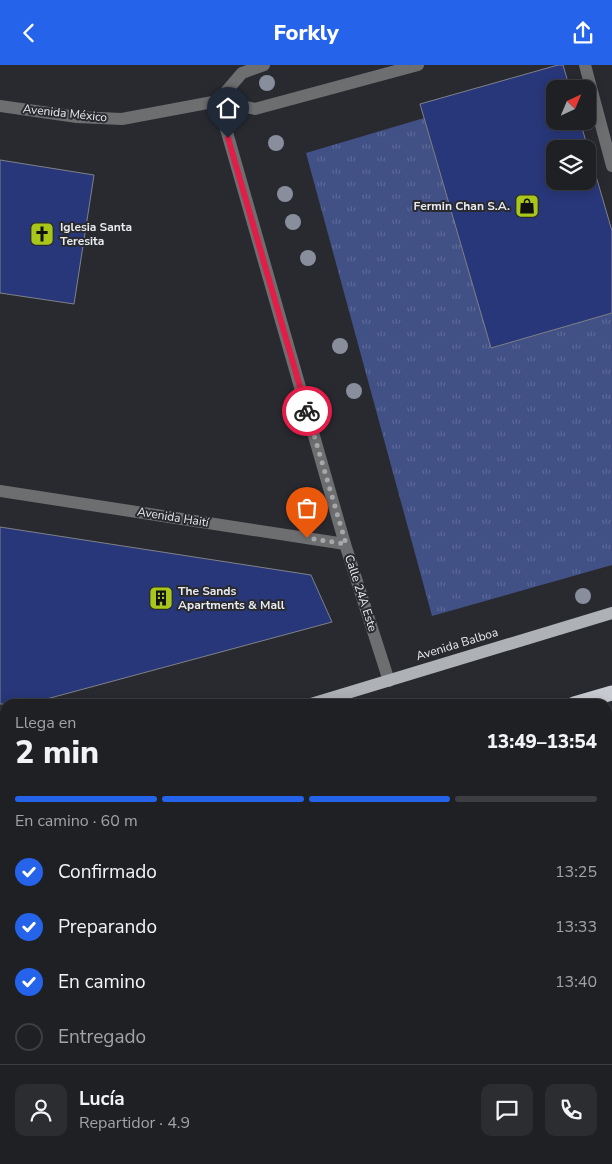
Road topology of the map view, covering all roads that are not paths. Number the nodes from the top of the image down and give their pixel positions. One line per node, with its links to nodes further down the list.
1 (264, 65): 4 (street)
2 (418, 65): 4 (street, Avenida México)
3 (585, 65): 6 (street)
4 (218, 101): 5 (street, Avenida México); 8 (street, Calle 24A Este)
5 (0, 106)
6 (612, 166)
7 (0, 491): 8 (street, Avenida Haití)
8 (346, 544): 10 (street, Calle 24A Este)
9 (612, 613): 10 (main road, Avenida Balboa)
10 (389, 681): 12 (main road, Avenida Balboa)
11 (612, 693): 13 (highway)
12 (328, 699)
13 (591, 699)

